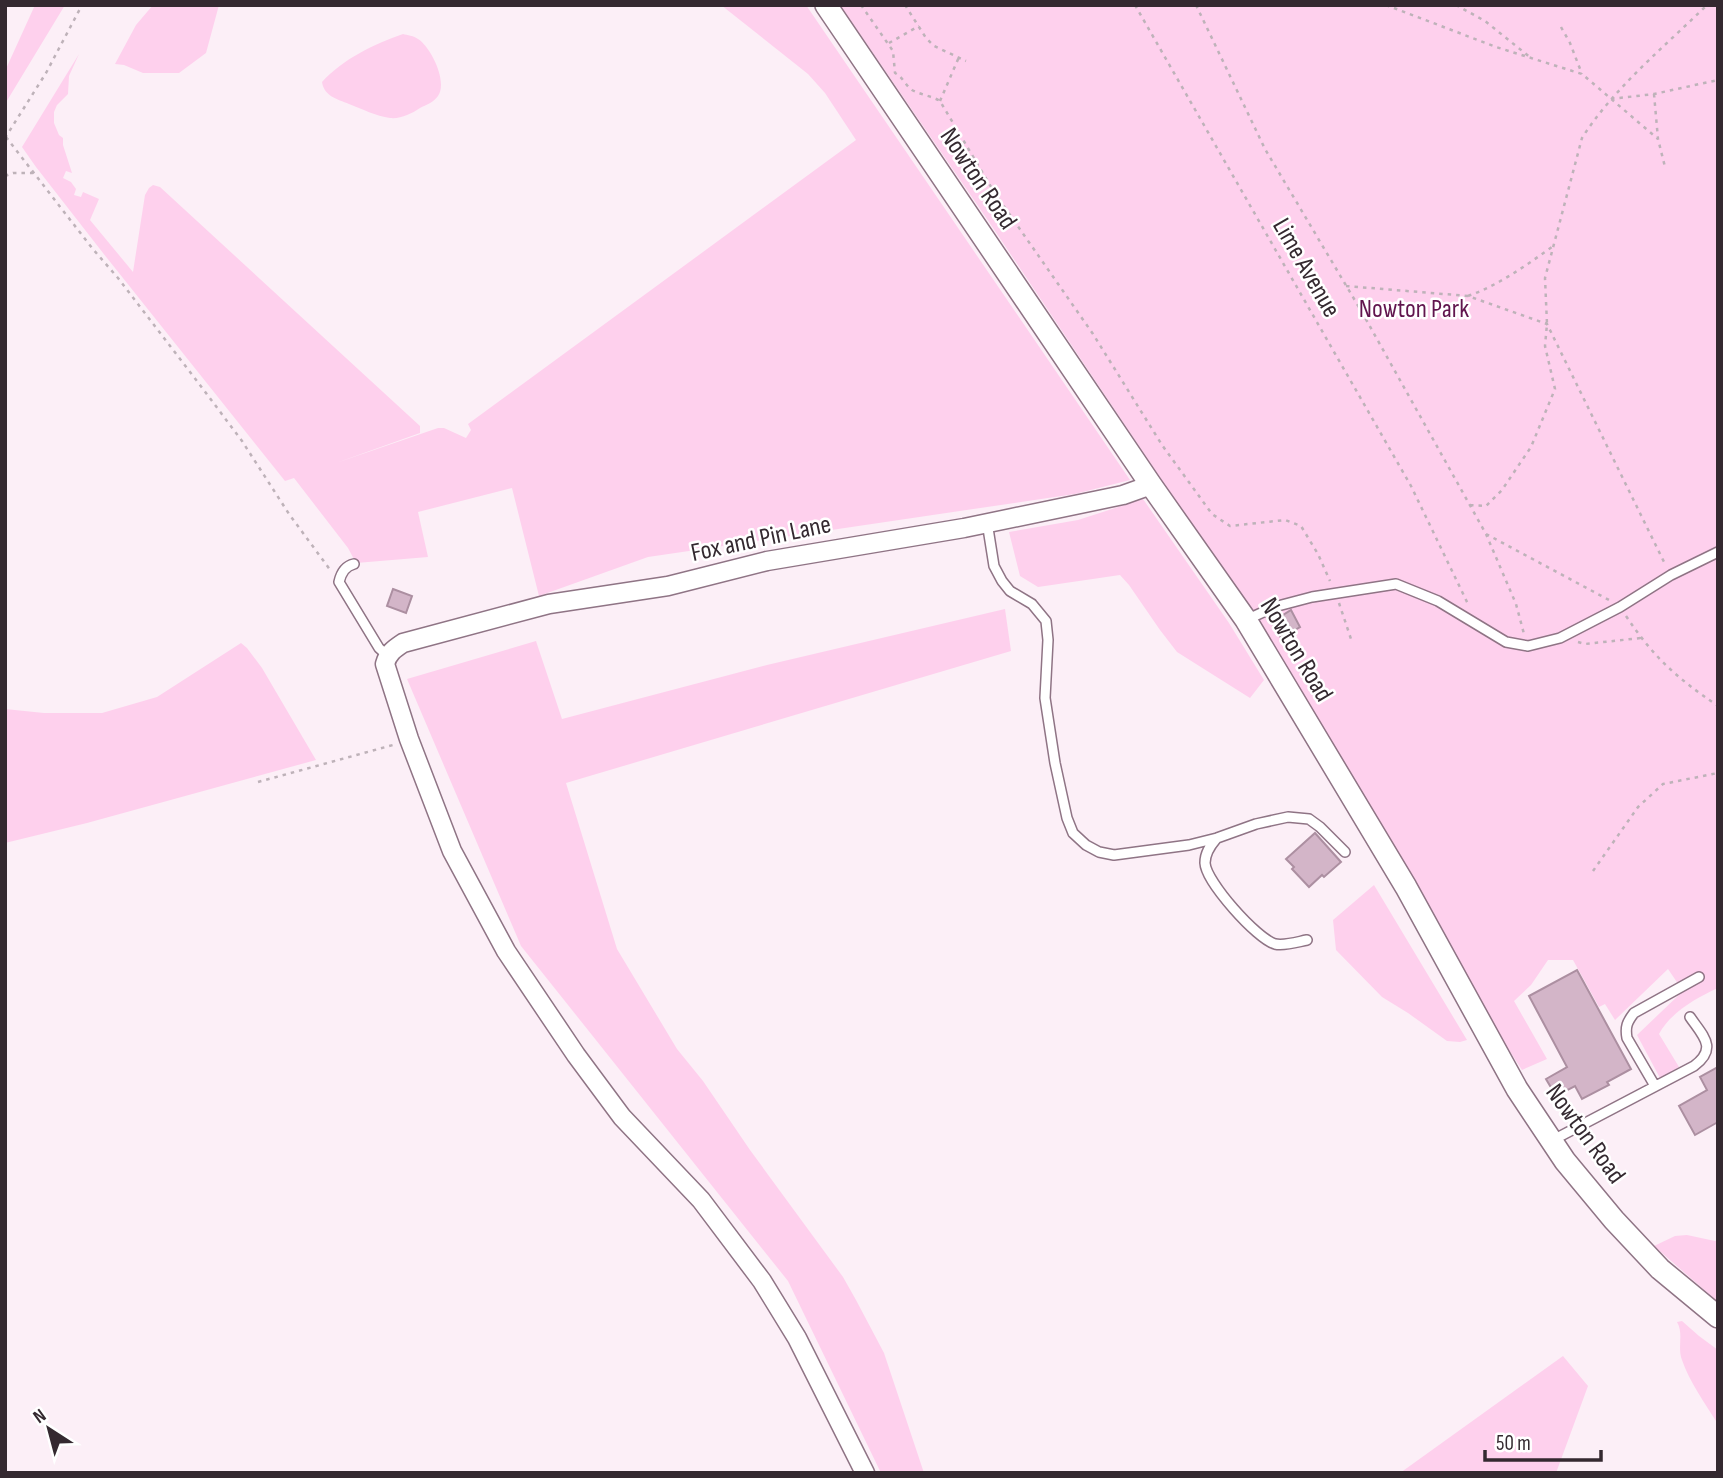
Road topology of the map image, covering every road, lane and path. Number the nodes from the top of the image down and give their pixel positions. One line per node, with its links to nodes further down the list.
1 (82, 5): 21 (path)
2 (826, 5): 30 (street, Nowton Road)
3 (861, 5): 12 (path)
4 (905, 5): 10 (path)
5 (1135, 5): 41 (path, Lime Avenue)
6 (1196, 5): 27 (path)
7 (1386, 5): 14 (path)
8 (1456, 5): 14 (path)
9 (1707, 5): 19 (path)
10 (919, 26): 12 (path); 13 (path)
11 (1561, 27): 16 (path)
12 (889, 43): 20 (path)
13 (959, 57): 15 (path); 20 (path)
14 (1532, 59): 16 (path)
15 (966, 61)
16 (1582, 74): 19 (path)
17 (1718, 80): 18 (path)
18 (1654, 94): 19 (path); 22 (path)
19 (1611, 99): 22 (path); 26 (path)
20 (940, 101): 38 (path)
21 (6, 138): 24 (path)
22 (1658, 139): 23 (path)
23 (1665, 167)
24 (34, 173): 25 (path); 37 (path)
25 (5, 176)
26 (1553, 246): 28 (path); 29 (path)
27 (1346, 286): 28 (path); 31 (path)
28 (1468, 296): 29 (path)
29 (1547, 324): 31 (path); 36 (path)
30 (1151, 485): 32 (street, Fox and Pin Lane); 40 (street, Nowton Road)
31 (1470, 505): 33 (path)
32 (987, 522): 46 (street, Fox and Pin Lane); 52 (lane)
33 (1486, 534): 39 (path); 45 (path)
34 (1718, 552): 36 (lane)
35 (354, 564): 37 (lane)
36 (1671, 575): 39 (lane)
37 (339, 582): 46 (lane)
38 (1335, 593): 40 (lane); 41 (lane); 44 (path)
39 (1620, 607): 42 (lane); 43 (path)
40 (1247, 620): 60 (street, Nowton Road)
41 (1479, 626): 45 (lane)
42 (1560, 638): 43 (path); 45 (lane)
43 (1641, 638): 47 (path)
44 (1351, 639)
45 (1528, 646)
46 (388, 656): 48 (street)
47 (1718, 706)
48 (407, 733): 50 (path); 62 (street)
49 (1718, 773): 55 (path)
50 (258, 782)
51 (1217, 838): 52 (lane); 53 (lane); 54 (lane)
52 (1189, 845): 54 (lane)
53 (1345, 852)
54 (1205, 863): 56 (lane)
55 (1593, 871)
56 (1307, 940)
57 (1699, 977): 59 (lane)
58 (1690, 1017): 59 (lane)
59 (1655, 1086): 60 (lane)
60 (1552, 1140): 61 (street, Nowton Road)
61 (1718, 1317)
62 (865, 1473)

